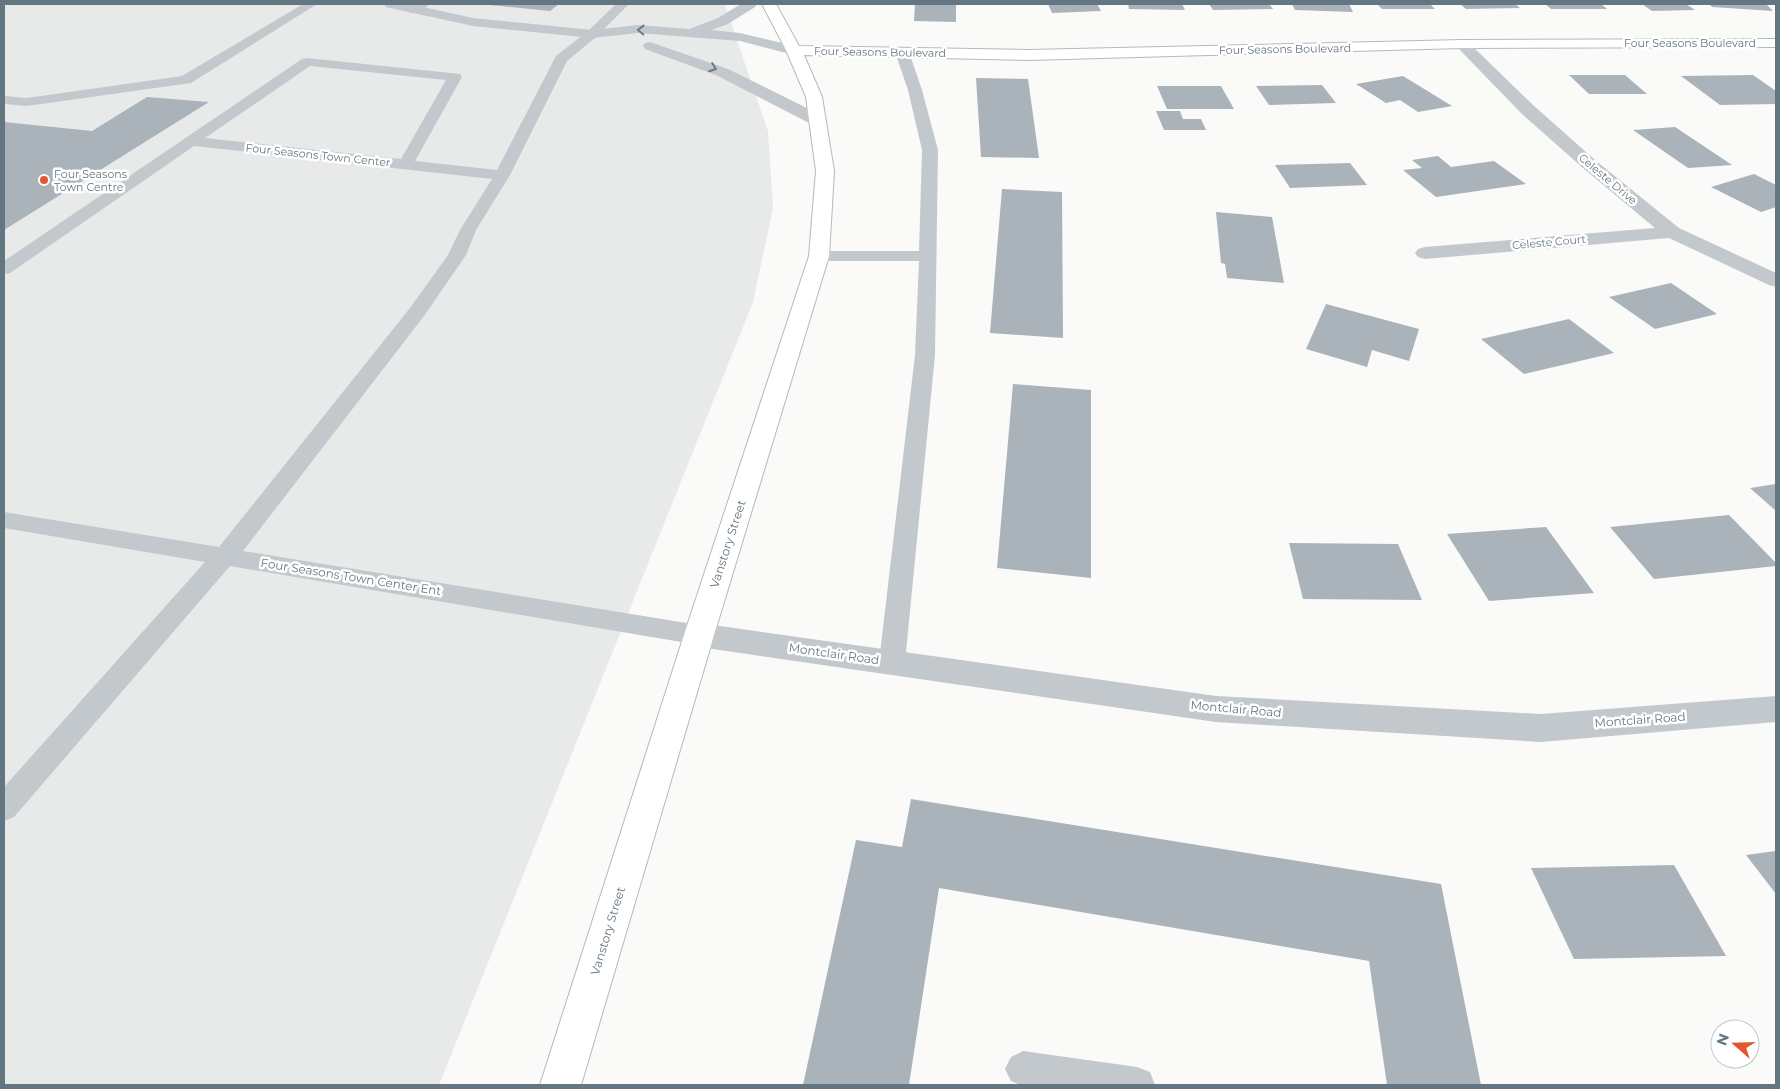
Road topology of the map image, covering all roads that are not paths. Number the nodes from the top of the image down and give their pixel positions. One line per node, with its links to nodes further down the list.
1 (310, 4): 16 (lane)
2 (391, 4): 6 (street, Four Seasons Boulevard)
3 (623, 4): 8 (lane)
4 (750, 4): 7 (street)
5 (769, 4): 13 (street, Vanstory Street)
6 (419, 7): 8 (street, Four Seasons Boulevard)
7 (689, 33): 8 (street, Four Seasons Boulevard, one-way to 8); 13 (street, Four Seasons Boulevard)
8 (592, 34): 11 (street, Four Seasons Boulevard); 20 (lane)
9 (1776, 43): 10 (street, Four Seasons Boulevard)
10 (1462, 44): 15 (street, Four Seasons Boulevard); 21 (street, Celeste Drive)
11 (650, 46): 12 (street, Four Seasons Boulevard); 17 (street, one-way to 17)
12 (699, 49)
13 (794, 50): 14 (street, Four Seasons Boulevard); 15 (street, Four Seasons Boulevard); 17 (street, Vanstory Street)
14 (738, 52)
15 (902, 52): 24 (lane)
16 (4, 100)
17 (817, 120): 23 (street, Vanstory Street)
18 (190, 141): 19 (lane, Four Seasons Town Center); 19 (lane); 25 (lane)
19 (406, 164): 20 (lane, Four Seasons Town Center)
20 (502, 175): 28 (lane)
21 (1672, 232): 22 (street, Celeste Court); 26 (street, Celeste Drive)
22 (1425, 253)
23 (820, 256): 24 (lane); 29 (street, Vanstory Street)
24 (928, 256): 30 (lane)
25 (4, 269)
26 (1776, 281)
27 (4, 520): 28 (lane, Four Seasons Town Center Ent)
28 (225, 556): 29 (lane, Four Seasons Town Center Ent); 32 (lane)
29 (699, 634): 30 (street, Montclair Road); 34 (street, Vanstory Street)
30 (892, 662): 31 (street, Montclair Road)
31 (1776, 709)
32 (4, 808)
33 (1024, 1069): 35 (lane)
34 (560, 1085)
35 (1137, 1085)

